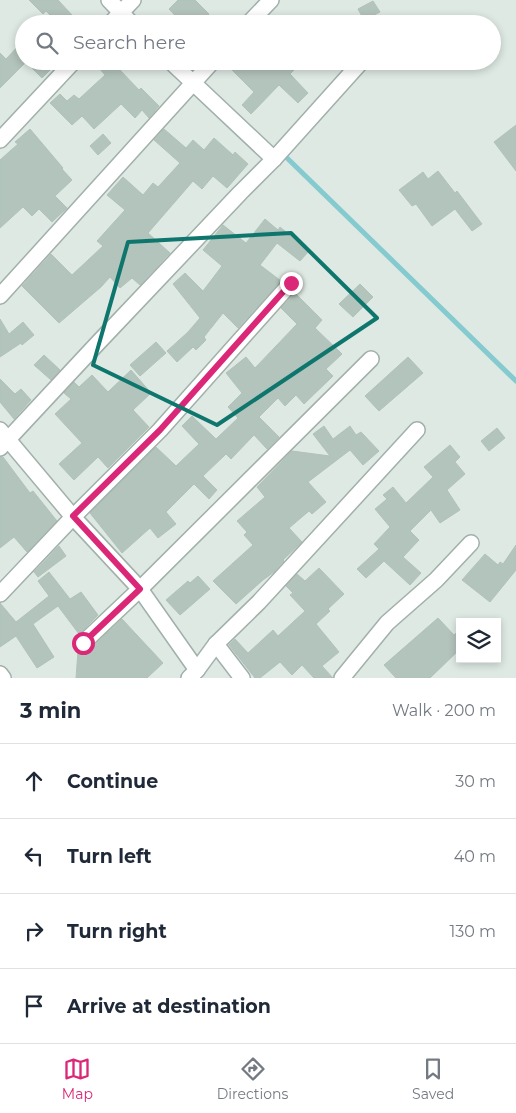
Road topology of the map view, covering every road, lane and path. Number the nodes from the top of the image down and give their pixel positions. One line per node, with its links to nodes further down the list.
1 (109, 0): 4 (street)
2 (132, 0): 4 (street)
3 (271, 0): 5 (street)
4 (121, 13)
5 (257, 15)
6 (66, 70): 11 (street)
7 (179, 70): 10 (street)
8 (204, 70): 10 (street)
9 (354, 70): 12 (street)
10 (192, 83): 12 (street); 14 (street)
11 (0, 140)
12 (274, 159): 17 (street)
13 (291, 283): 18 (street)
14 (0, 296)
15 (370, 359): 20 (street)
16 (417, 430): 23 (street)
17 (3, 439): 18 (street)
18 (73, 516): 20 (street); 21 (street)
19 (470, 543): 28 (street)
20 (140, 589): 22 (street); 25 (street)
21 (0, 594)
22 (83, 643)
23 (216, 644): 25 (street); 27 (street)
24 (0, 674): 26 (street)
25 (193, 674)
26 (3, 678)
27 (242, 678)
28 (342, 678)

